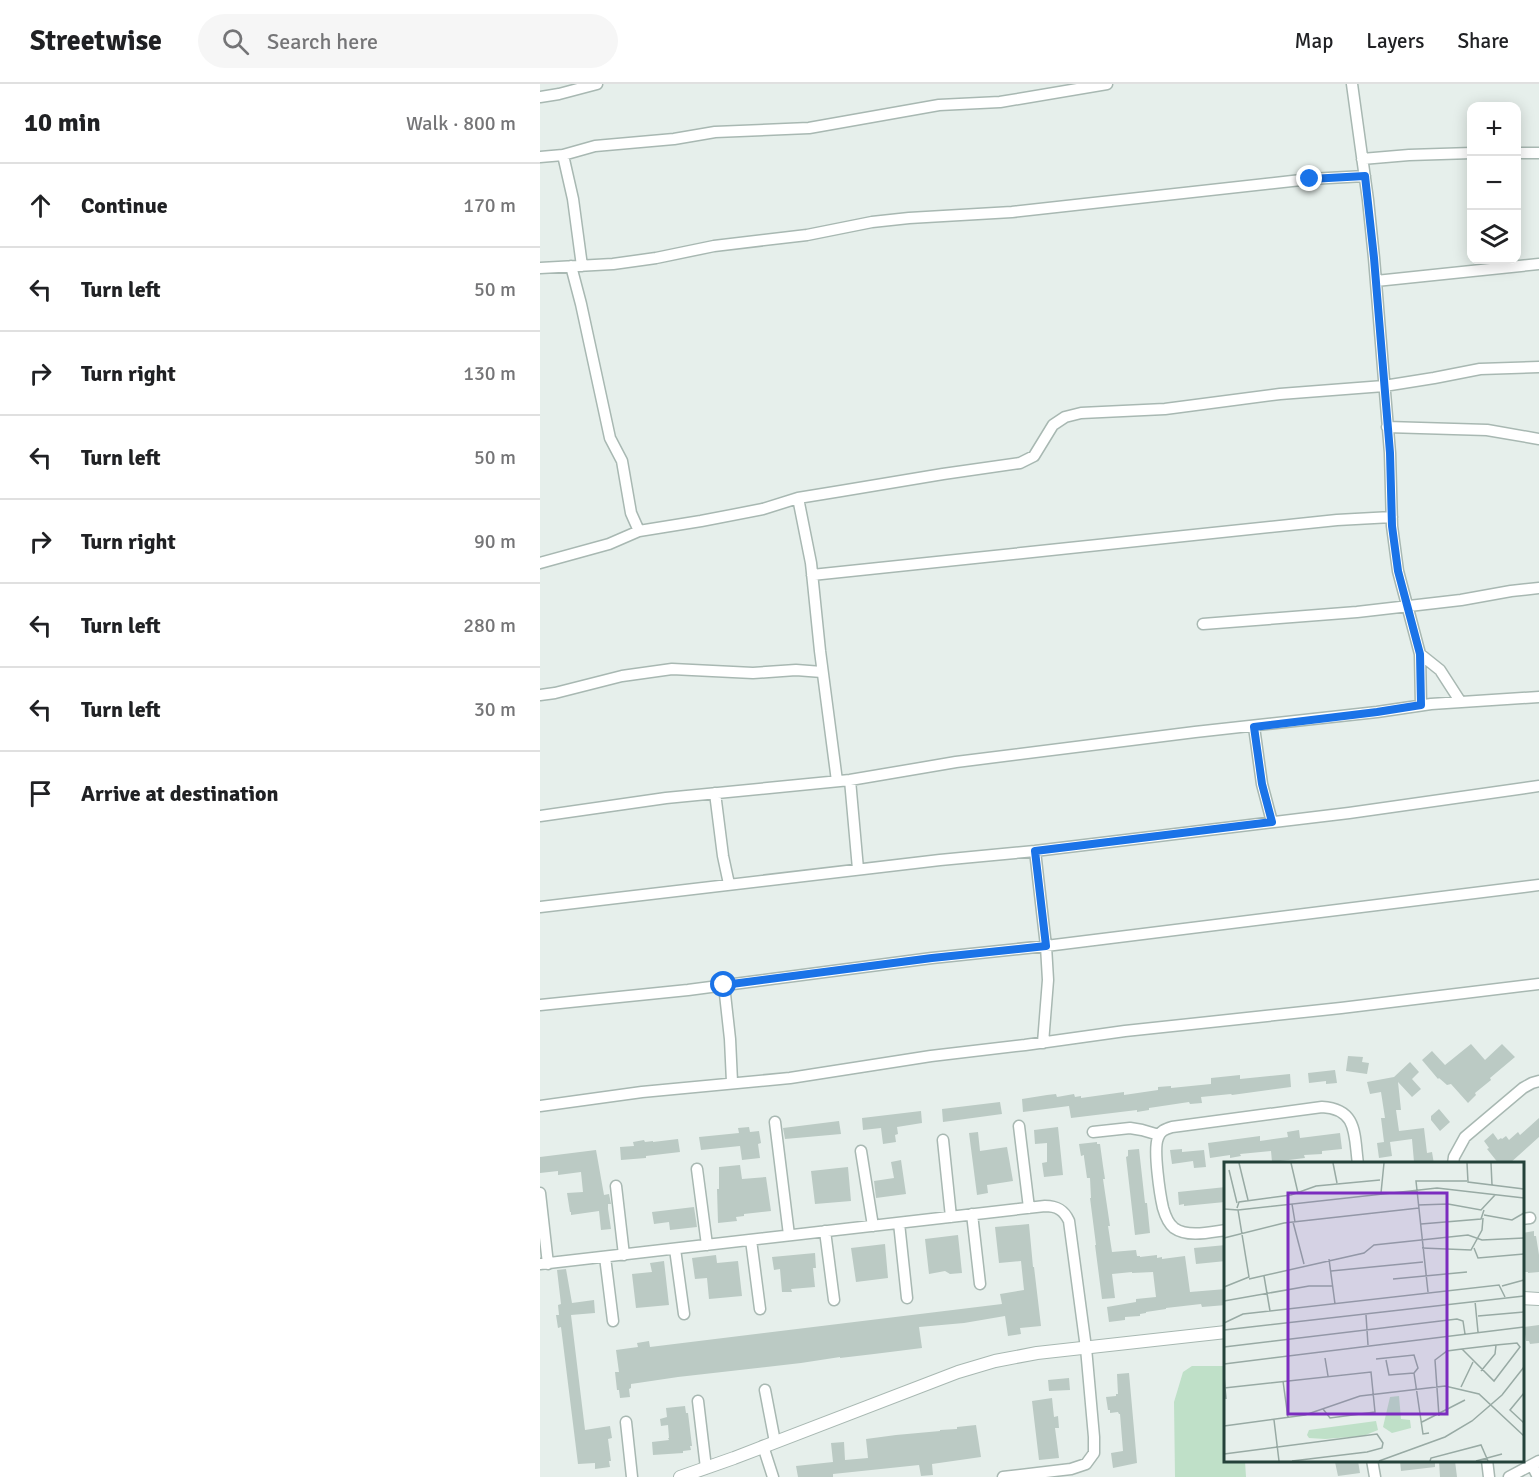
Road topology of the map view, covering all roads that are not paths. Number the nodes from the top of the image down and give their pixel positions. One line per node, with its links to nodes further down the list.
1 (597, 84): 4 (street)
2 (1107, 84): 8 (street)
3 (1352, 84): 10 (street)
4 (540, 96)
5 (1467, 153): 10 (street)
6 (1521, 153): 7 (street)
7 (1539, 153)
8 (563, 155): 9 (street); 13 (street)
9 (540, 157)
10 (1362, 159): 11 (street)
11 (1365, 176): 13 (street); 15 (street)
12 (1539, 264): 15 (street)
13 (576, 266): 14 (street); 22 (street)
14 (540, 268)
15 (1376, 281): 17 (street)
16 (1539, 367): 17 (street)
17 (1384, 386): 18 (street); 20 (street)
18 (1388, 427): 19 (street); 21 (street)
19 (1539, 438)
20 (798, 498): 22 (street); 24 (street)
21 (1392, 518): 24 (street); 26 (street)
22 (639, 531): 23 (street)
23 (540, 563)
24 (812, 575): 29 (street)
25 (1539, 588): 26 (street)
26 (1406, 606): 27 (street); 28 (street)
27 (1203, 624)
28 (1420, 654): 32 (street); 33 (street)
29 (822, 672): 30 (street); 36 (street)
30 (540, 695)
31 (1539, 697): 32 (street)
32 (1460, 701): 33 (street)
33 (1421, 705): 34 (street)
34 (1254, 727): 35 (street); 40 (street)
35 (850, 780): 36 (street); 42 (street)
36 (837, 781): 38 (street)
37 (1539, 786): 40 (street)
38 (715, 793): 39 (street); 43 (street)
39 (540, 816)
40 (1272, 822): 41 (street)
41 (1035, 851): 42 (street); 46 (street)
42 (858, 869): 43 (street)
43 (729, 884): 45 (street)
44 (1539, 885): 46 (street)
45 (540, 907)
46 (1046, 946): 48 (street); 50 (street)
47 (1539, 984): 50 (street)
48 (724, 985): 49 (street); 52 (street)
49 (540, 1005)
50 (1043, 1043): 52 (street)
51 (1539, 1081): 61 (street)
52 (732, 1082): 53 (street)
53 (540, 1106)
54 (775, 1122): 72 (street)
55 (1019, 1126): 65 (street)
56 (1093, 1132): 57 (street)
57 (1159, 1135): 60 (street); 70 (street)
58 (942, 1140): 67 (street)
59 (861, 1151): 69 (street)
60 (1358, 1162)
61 (1453, 1162)
62 (697, 1169): 74 (street)
63 (616, 1186): 76 (street)
64 (540, 1193): 78 (street)
65 (1029, 1208): 66 (street); 88 (street)
66 (972, 1214): 67 (street); 79 (street)
67 (951, 1217): 68 (street)
68 (899, 1223): 69 (street); 80 (street)
69 (873, 1226): 71 (street)
70 (1224, 1230)
71 (825, 1231): 72 (street); 83 (street)
72 (789, 1236): 73 (street)
73 (751, 1240): 74 (street); 84 (street)
74 (707, 1245): 75 (street)
75 (675, 1249): 76 (street); 85 (street)
76 (624, 1255): 77 (street)
77 (605, 1257): 78 (street); 86 (street)
78 (544, 1264)
79 (980, 1284)
80 (907, 1298)
81 (1524, 1298): 82 (street)
82 (1539, 1299)
83 (834, 1300)
84 (760, 1309)
85 (684, 1314)
86 (613, 1321)
87 (1224, 1332): 88 (street)
88 (1086, 1348): 92 (street); 101 (street)
89 (765, 1390): 92 (street)
90 (698, 1401): 97 (street)
91 (626, 1422): 98 (street)
92 (775, 1442): 93 (street)
93 (763, 1446): 97 (street); 100 (street)
94 (1372, 1462): 102 (street)
95 (1487, 1462): 103 (street)
96 (1535, 1463): 104 (street); 105 (street)
97 (706, 1468): 99 (street)
98 (632, 1477)
99 (680, 1477)
100 (774, 1477)
101 (1003, 1477)
102 (1375, 1477)
103 (1489, 1477)
104 (1509, 1477)
105 (1538, 1477)

